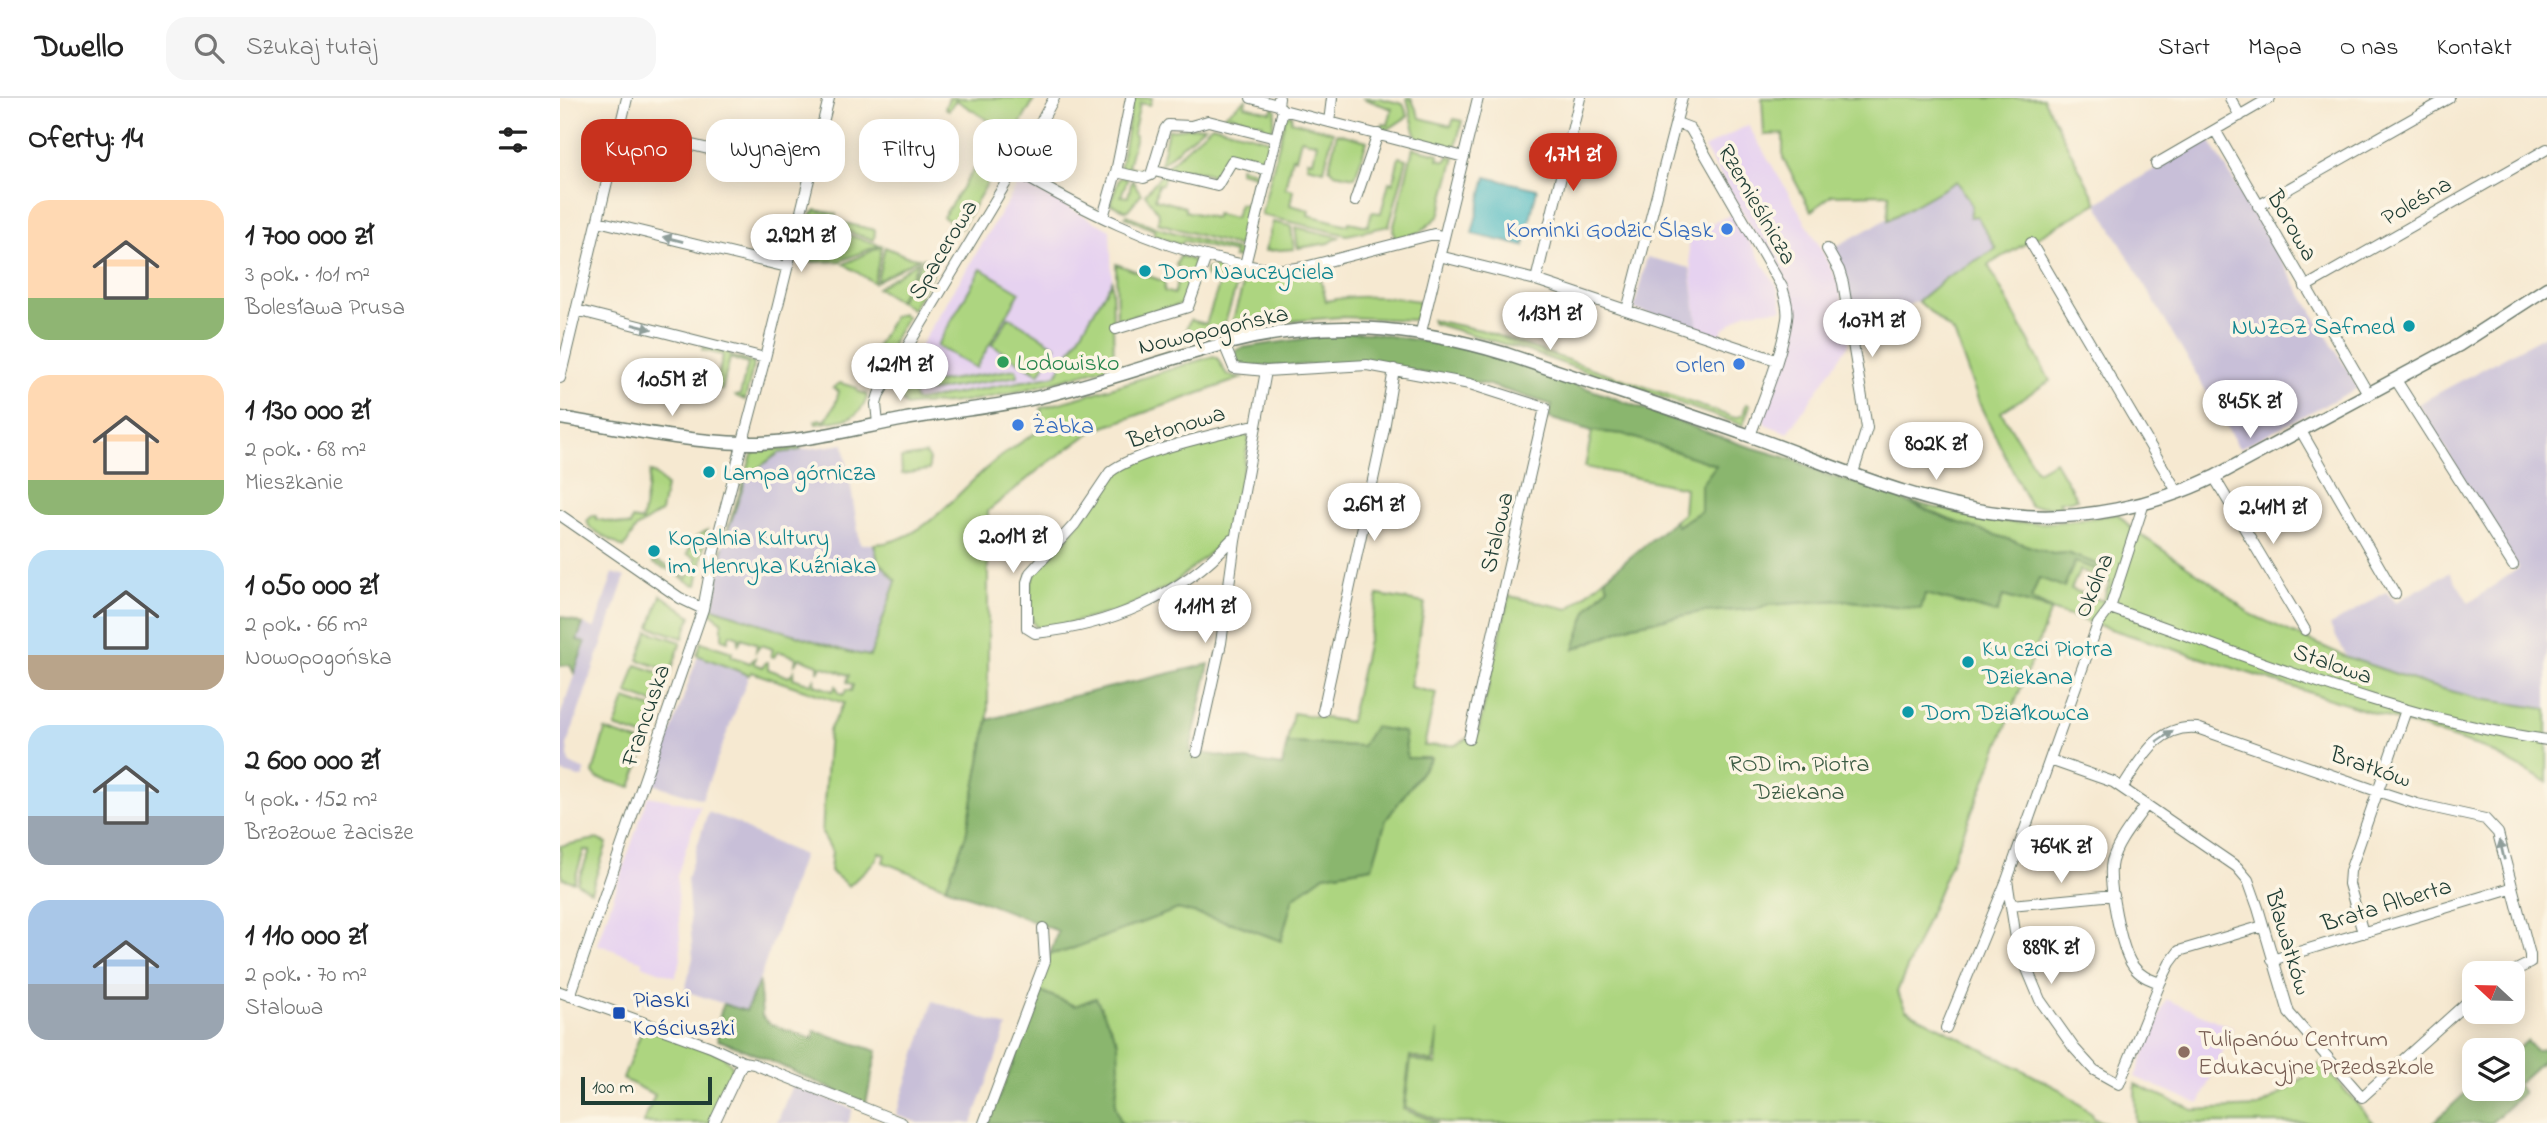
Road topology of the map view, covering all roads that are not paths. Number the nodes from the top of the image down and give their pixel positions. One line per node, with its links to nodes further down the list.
1 (627, 98): 15 (street)
2 (829, 98): 16 (street, Francuska)
3 (1054, 98): 17 (street, Spacerowa)
4 (1131, 98): 28 (street)
5 (1251, 98): 13 (street)
6 (1332, 98): 18 (street)
7 (1478, 98): 24 (street)
8 (1580, 98): 44 (street)
9 (1682, 98): 19 (street)
10 (2230, 98): 14 (street)
11 (2270, 98): 14 (street)
12 (2449, 98): 34 (street)
13 (1280, 104): 18 (street); 22 (street)
14 (2240, 116): 20 (street)
15 (622, 119)
16 (824, 119)
17 (1042, 119)
18 (1329, 122): 21 (street)
19 (1676, 123): 48 (street); 53 (street, Rzemieślnicza)
20 (2215, 130): 25 (street); 34 (street, Borowa)
21 (1378, 134): 24 (street); 33 (street)
22 (1276, 138): 26 (street); 27 (street)
23 (2547, 149): 45 (street, Poleśna)
24 (1464, 156): 37 (street)
25 (2156, 164)
26 (1268, 170): 27 (street); 42 (street)
27 (1154, 171): 28 (street)
28 (1116, 172): 35 (street)
29 (607, 182): 36 (street)
30 (808, 182): 43 (street, Francuska)
31 (1007, 182): 60 (street, Spacerowa)
32 (1037, 182): 35 (street)
33 (1355, 201)
34 (2258, 206): 45 (street, Borowa)
35 (1103, 217): 41 (street)
36 (598, 221): 43 (street, one-way to 36); 47 (street)
37 (1444, 237): 40 (street); 42 (street)
38 (2031, 243): 67 (street)
39 (1827, 249): 65 (street)
40 (1439, 256): 44 (street); 50 (street)
41 (1206, 257): 42 (street); 49 (street)
42 (1245, 265)
43 (787, 267): 52 (street, Francuska)
44 (1536, 280): 48 (street)
45 (2305, 287): 58 (street, Borowa)
46 (2547, 288): 57 (street, Nowopogońska)
47 (576, 310): 52 (street, one-way to 52); 56 (street)
48 (1628, 310): 53 (street)
49 (1116, 329)
50 (1421, 332): 51 (street, Nowopogońska); 63 (street, Nowopogońska)
51 (1224, 344): 55 (street); 60 (street, Nowopogońska)
52 (765, 358): 64 (street, Francuska)
53 (1776, 360): 63 (street, Rzemieślnicza)
54 (1394, 369): 55 (street); 79 (street); 80 (street, Stalowa)
55 (1266, 371): 61 (street)
56 (560, 378)
57 (2396, 380): 58 (street, Nowopogońska); 73 (street)
58 (2369, 395): 62 (street, Nowopogońska)
59 (560, 418): 64 (street, Nowopogońska)
60 (878, 424): 64 (street, Nowopogońska)
61 (1256, 426): 70 (street); 71 (street, Betonowa)
62 (2301, 431): 66 (street, Nowopogońska); 74 (street)
63 (1750, 436): 65 (street, Nowopogońska)
64 (743, 443): 76 (street, Francuska)
65 (1853, 473): 68 (street, Nowopogońska)
66 (2214, 477): 67 (street, Nowopogońska); 77 (street)
67 (2178, 493): 68 (street, Nowopogońska)
68 (2144, 503): 75 (street, Okólna)
69 (560, 515): 76 (street)
70 (1235, 541): 71 (street, Betonowa); 72 (street)
71 (1214, 555): 72 (street)
72 (1233, 565): 82 (street)
73 (2512, 565)
74 (2395, 594)
75 (2110, 608): 78 (street, Stalowa); 83 (street, Okólna)
76 (703, 609): 97 (street, Francuska)
77 (2305, 630)
78 (2406, 709): 81 (street, Stalowa); 85 (street)
79 (1323, 711)
80 (1469, 739)
81 (2547, 740)
82 (1197, 752)
83 (2050, 760): 84 (street, Bławatków); 87 (street, Okólna)
84 (2122, 788): 85 (street, Bratków, one-way to 85); 86 (street, Bławatków)
85 (2377, 791): 88 (street, Bratków, one-way to 85); 93 (street)
86 (2146, 805): 89 (street); 91 (street, Bławatków)
87 (2007, 880): 90 (street, Okólna); 99 (street, Okólna)
88 (2511, 888): 93 (street, Brata Alberta); 95 (street, Bratków)
89 (2114, 895): 90 (street); 96 (street)
90 (2011, 905): 96 (street, Okólna)
91 (2263, 926): 94 (street, Bławatków); 96 (street)
92 (1043, 928): 103 (street)
93 (2363, 933): 94 (street, Brata Alberta)
94 (2272, 960): 98 (street, Bławatków)
95 (2525, 966)
96 (2160, 983)
97 (565, 994): 100 (street)
98 (2462, 1007)
99 (1946, 1028)
100 (743, 1062): 101 (street); 102 (street)
101 (713, 1123)
102 (902, 1123)
103 (984, 1123)

